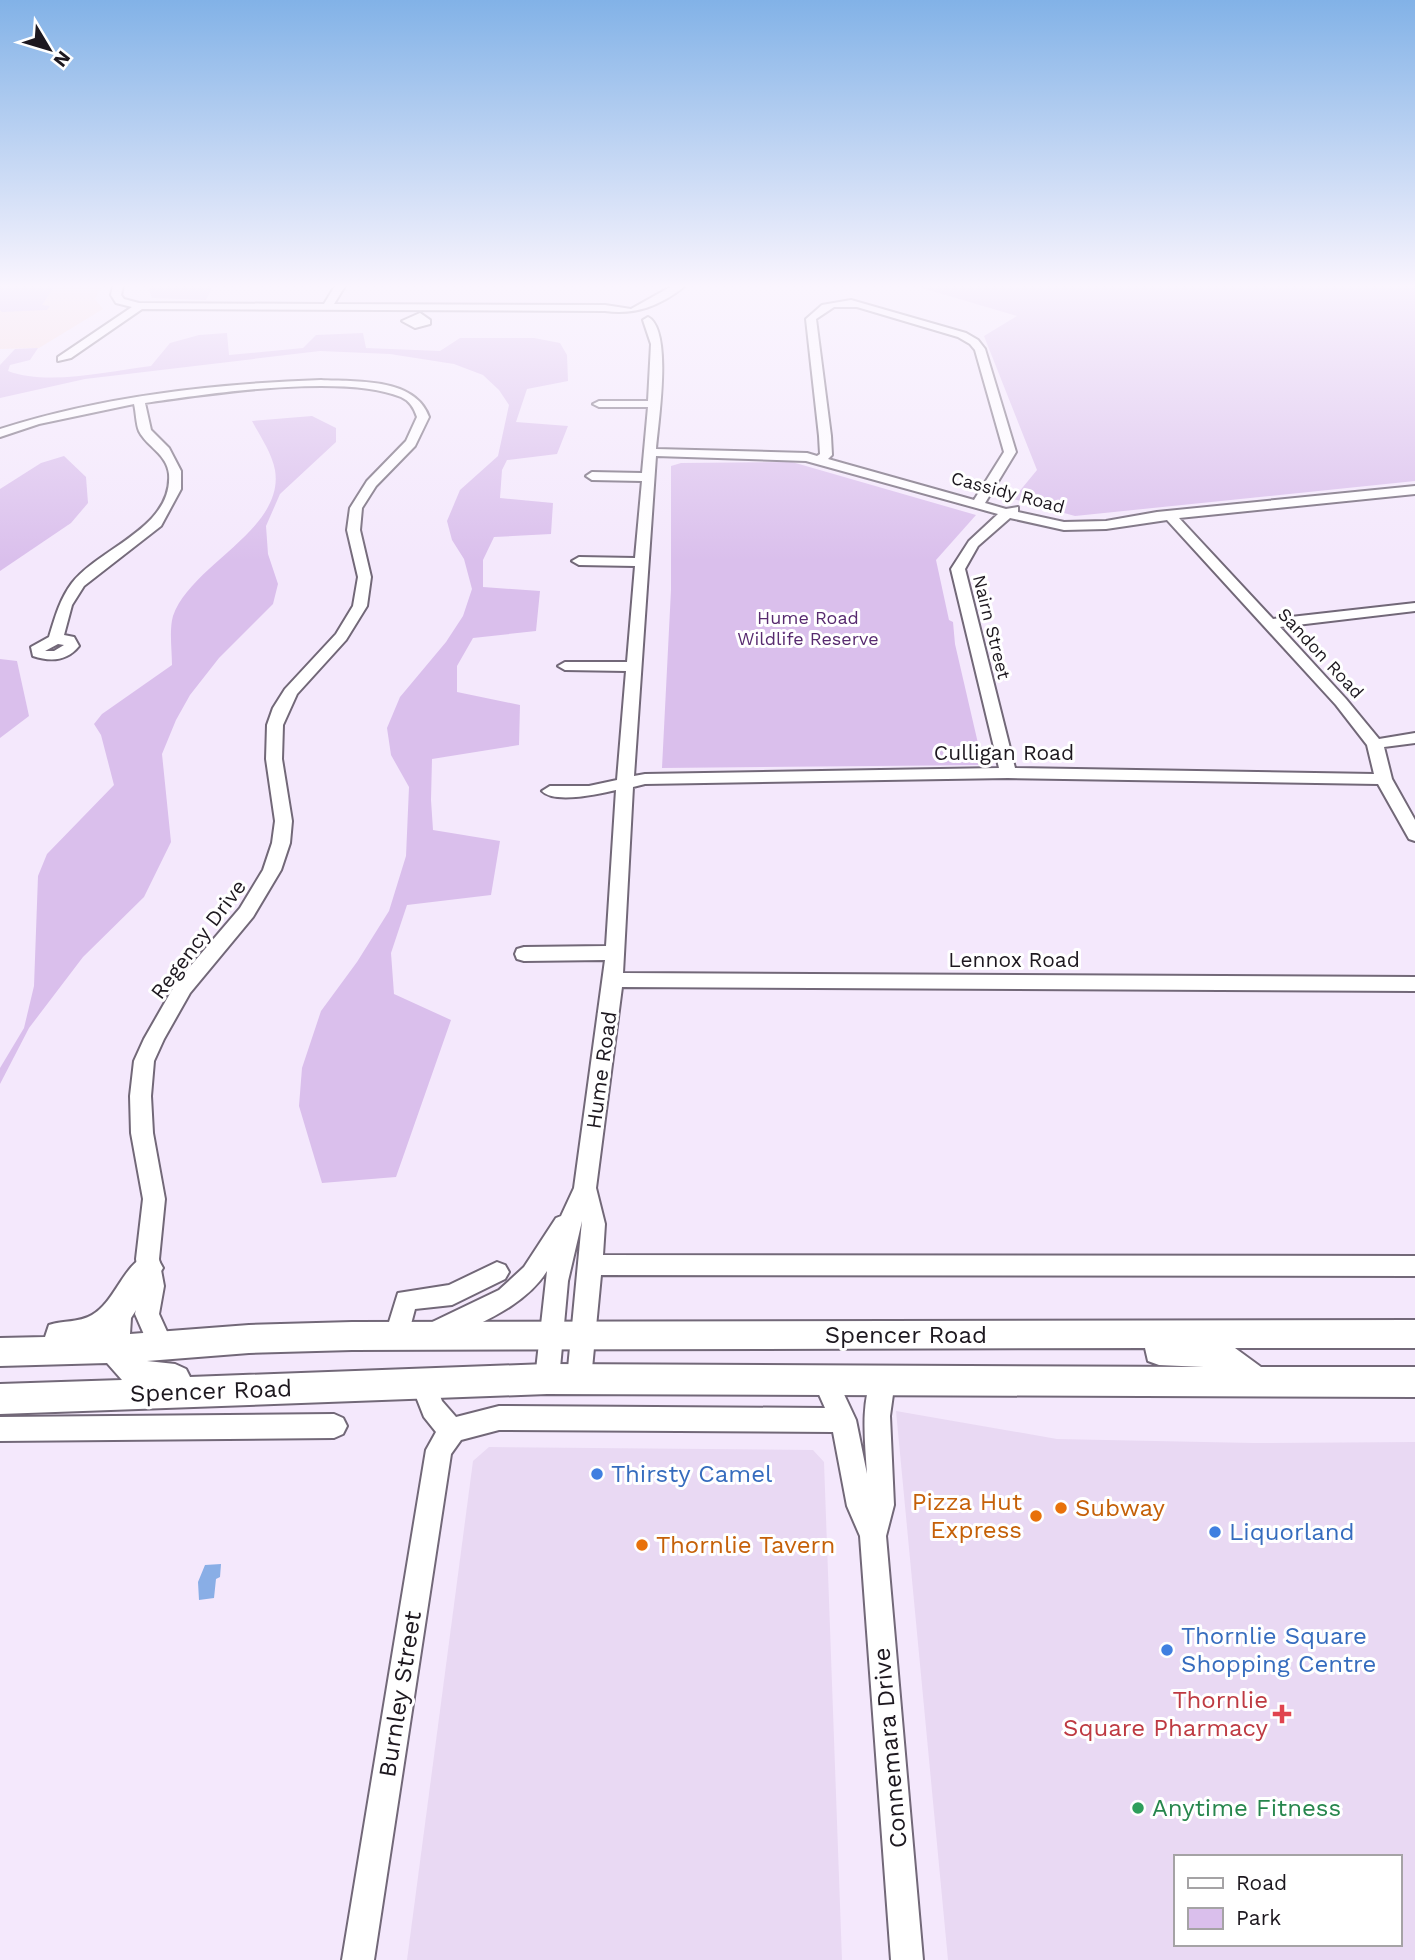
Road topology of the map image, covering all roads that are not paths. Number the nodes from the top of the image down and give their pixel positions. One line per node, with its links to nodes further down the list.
1 (655, 377): 6 (street, Hume Road)
2 (818, 377): 9 (street)
3 (988, 377): 14 (street)
4 (139, 401): 7 (street, Regency Drive); 21 (street); 39 (street, Regency Drive)
5 (599, 404): 6 (street)
6 (654, 404): 8 (street, Hume Road)
7 (0, 433)
8 (651, 455): 9 (street, Cassidy Road); 11 (street, Hume Road)
9 (821, 459): 12 (street, Cassidy Road)
10 (592, 476): 11 (street)
11 (647, 477): 18 (street, Hume Road)
12 (922, 487): 14 (street, Cassidy Road); 15 (street, Cassidy Road)
13 (1415, 490): 16 (street, Cassidy Road)
14 (980, 501): 15 (street, Cassidy Road)
15 (1010, 511): 16 (street, Cassidy Road); 26 (street, Nairn Street)
16 (1170, 516): 20 (street, Sandon Road)
17 (579, 561): 18 (street)
18 (642, 562): 23 (street, Hume Road)
19 (1415, 607): 20 (street)
20 (1268, 624): 25 (street, Sandon Road)
21 (56, 639)
22 (565, 666): 23 (street)
23 (634, 667): 28 (street, Hume Road)
24 (1415, 738): 25 (street)
25 (1375, 744): 27 (street, Sandon Road)
26 (1009, 773): 27 (street, Culligan Road); 28 (street, Culligan Road)
27 (1384, 779): 30 (street, Sandon Road)
28 (625, 784): 29 (street); 31 (street, Hume Road)
29 (550, 791)
30 (1415, 835)
31 (615, 953): 32 (street); 33 (street, Hume Road)
32 (524, 954)
33 (613, 979): 34 (street, Lennox Road); 35 (street, Hume Road)
34 (1415, 985)
35 (585, 1188): 36 (street, Hume Road); 37 (street, Hume Road)
36 (571, 1214): 42 (street, Hume Road); 47 (street, Hume Road)
37 (590, 1265): 38 (street); 43 (street, Hume Road)
38 (1415, 1266)
39 (148, 1268): 41 (main road); 49 (street, Regency Drive)
40 (497, 1272): 46 (street)
41 (116, 1315): 45 (main road); 50 (main road)
42 (551, 1334): 43 (main road, Spencer Road); 47 (main road, Spencer Road); 52 (street, Hume Road)
43 (582, 1334): 48 (main road, Spencer Road); 53 (street, Hume Road)
44 (1415, 1334): 48 (main road, Spencer Road)
45 (0, 1335)
46 (397, 1335): 47 (main road, Spencer Road); 49 (main road, Spencer Road)
47 (431, 1335)
48 (937, 1336): 56 (main road)
49 (162, 1348): 50 (main road, Spencer Road)
50 (117, 1349): 51 (main road, Spencer Road); 58 (main road)
51 (0, 1352)
52 (547, 1379): 53 (main road, Spencer Road); 58 (main road, Spencer Road)
53 (579, 1379): 55 (main road, Spencer Road)
54 (883, 1380): 55 (main road, Spencer Road); 56 (main road, Spencer Road); 64 (street, Connemara Drive)
55 (825, 1381): 60 (street, Connemara Drive)
56 (1254, 1381): 57 (main road, Spencer Road)
57 (1415, 1382)
58 (422, 1384): 59 (main road, Spencer Road); 63 (street)
59 (0, 1399)
60 (843, 1420): 63 (street); 64 (street, Connemara Drive)
61 (334, 1426): 62 (street, Spencer Road)
62 (0, 1429)
63 (452, 1431): 65 (street, Burnley Street)
64 (873, 1536): 66 (street, Connemara Drive)
65 (358, 1960)
66 (907, 1960)

